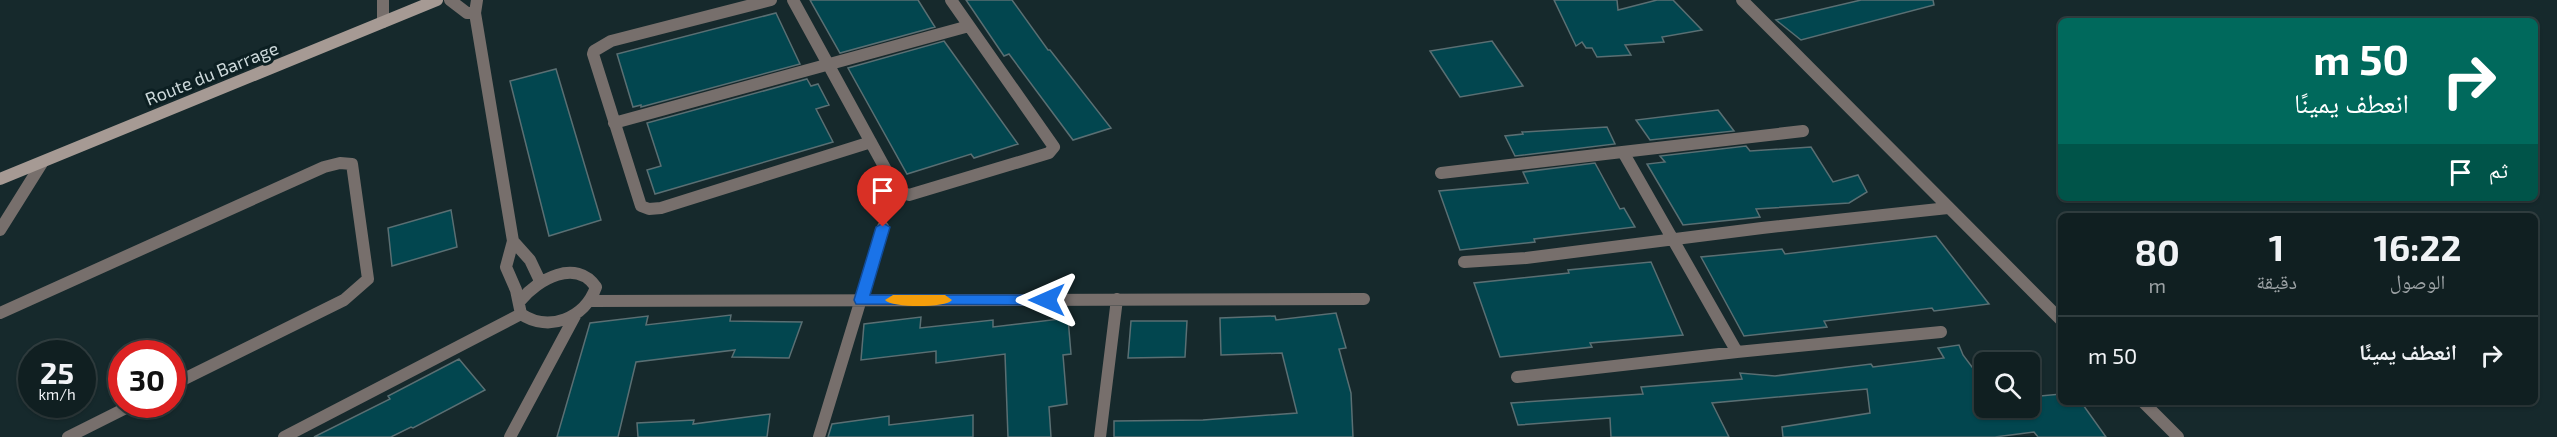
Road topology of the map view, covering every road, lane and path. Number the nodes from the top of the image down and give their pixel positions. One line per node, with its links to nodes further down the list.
1 (382, 0): 10 (street)
2 (437, 0): 10 (main road, Route du Barrage)
3 (450, 0): 9 (street)
4 (477, 0): 9 (street)
5 (771, 0): 13 (street)
6 (793, 0): 12 (street)
7 (951, 0): 11 (street)
8 (1742, 0): 20 (street)
9 (475, 13): 24 (street)
10 (383, 22): 17 (main road, Route du Barrage)
11 (969, 26): 12 (street); 15 (street)
12 (828, 64): 13 (street); 15 (street)
13 (614, 123): 15 (street)
14 (1803, 131): 16 (street)
15 (871, 142)
16 (1623, 152): 18 (street); 23 (street)
17 (42, 163): 19 (main road, Route du Barrage); 22 (street)
18 (1441, 173)
19 (0, 180)
20 (1948, 208): 23 (street); 34 (street)
21 (883, 227): 29 (street)
22 (0, 230)
23 (1674, 239): 25 (street); 36 (street)
24 (513, 241): 26 (street); 31 (street)
25 (1464, 262)
26 (540, 281): 30 (street); 31 (street)
27 (1117, 299): 28 (street); 29 (street); 45 (street)
28 (1364, 299)
29 (861, 300): 30 (street); 44 (street)
30 (591, 301): 33 (street)
31 (520, 307): 33 (street); 42 (street)
32 (0, 313): 38 (street)
33 (576, 314): 43 (street)
34 (2058, 317)
35 (1941, 332): 36 (street)
36 (1737, 352): 37 (street)
37 (1517, 377)
38 (186, 378)
39 (2147, 405): 46 (street)
40 (108, 417): 41 (street)
41 (68, 437)
42 (284, 437)
43 (510, 437)
44 (819, 437)
45 (1100, 437)
46 (2178, 437)

